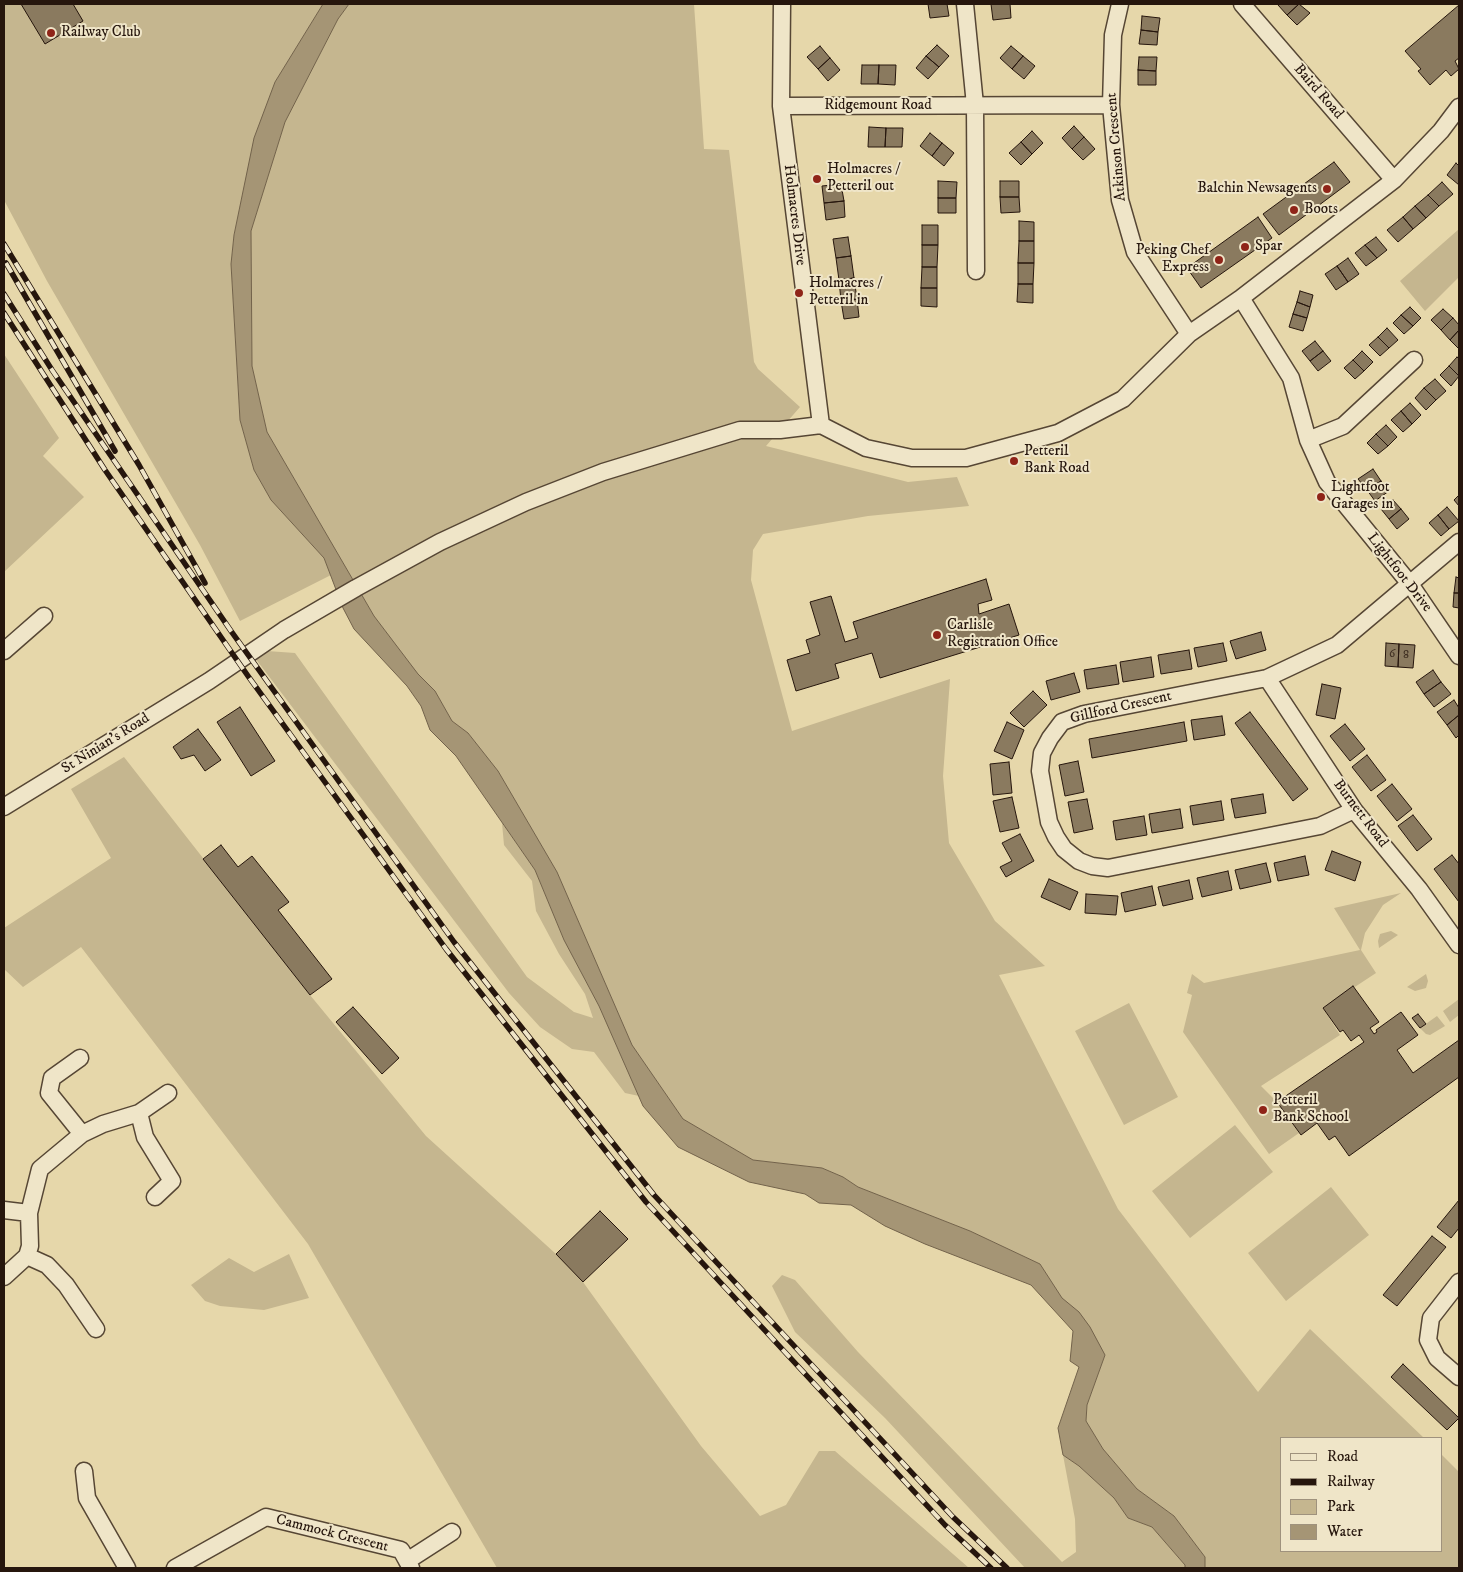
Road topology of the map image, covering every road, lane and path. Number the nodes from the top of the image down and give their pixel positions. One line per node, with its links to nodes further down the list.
1 (782, 4): 5 (street, Holmacres Drive)
2 (965, 4): 6 (street)
3 (1120, 4): 7 (street, Atkinson Crescent)
4 (1242, 4): 9 (street, Baird Road)
5 (781, 106): 6 (street, Ridgemount Road); 14 (street, Holmacres Drive)
6 (975, 106): 7 (street, Ridgemount Road); 10 (street)
7 (1111, 106): 12 (street, Atkinson Crescent)
8 (1459, 107): 9 (street)
9 (1394, 180): 11 (street)
10 (976, 271)
11 (1241, 298): 12 (street); 15 (street, Lightfoot Drive)
12 (1190, 334): 14 (street)
13 (1414, 360): 15 (street)
14 (820, 425): 22 (street, St Ninian's Road)
15 (1308, 440): 17 (street, Lightfoot Drive)
16 (1459, 542): 17 (street, Gillford Crescent)
17 (1410, 584): 20 (street, Lightfoot Drive); 21 (street, Gillford Crescent)
18 (44, 616): 19 (street)
19 (4, 651)
20 (1459, 656)
21 (1267, 678): 23 (street, Burnett Road); 23 (street, Gillford Crescent)
22 (4, 807)
23 (1354, 810): 24 (street, Burnett Road)
24 (1459, 945)
25 (80, 1058): 28 (street)
26 (168, 1093): 27 (street)
27 (139, 1113): 28 (street); 29 (street)
28 (82, 1134): 31 (street)
29 (155, 1197)
30 (4, 1210): 31 (street)
31 (29, 1213): 32 (street)
32 (27, 1256): 33 (street); 35 (street)
33 (4, 1277)
34 (1459, 1282): 36 (street)
35 (96, 1330)
36 (1459, 1377)
37 (84, 1472): 40 (street)
38 (452, 1532): 39 (street, Cammock Crescent)
39 (409, 1565): 41 (street, Cammock Crescent)
40 (127, 1568)
41 (175, 1568)

